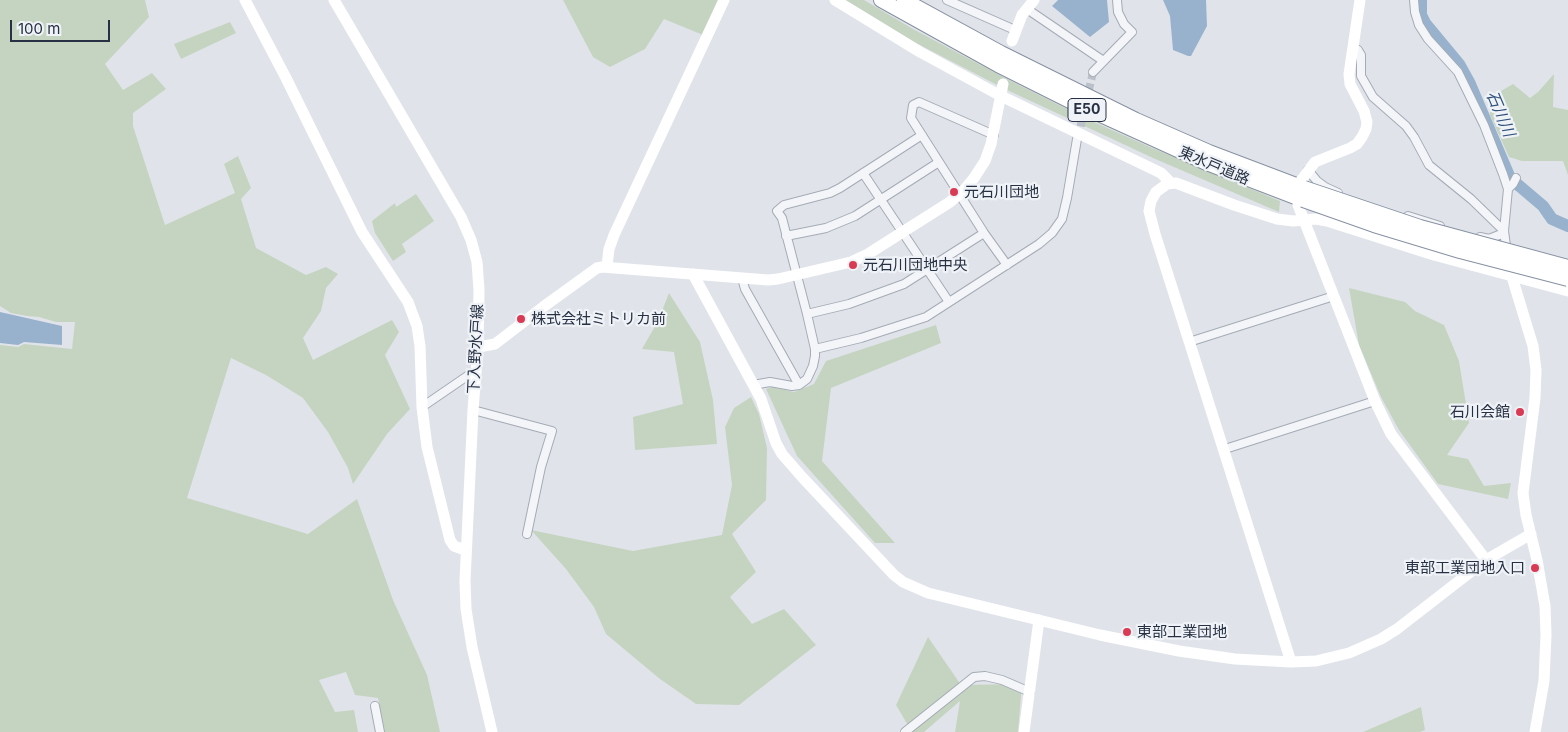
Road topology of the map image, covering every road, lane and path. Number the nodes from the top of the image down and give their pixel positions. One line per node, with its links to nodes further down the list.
1 (245, 0): 53 (street)
2 (334, 0): 47 (street, 下入野水戸線)
3 (724, 0): 34 (street)
4 (835, 0): 17 (street)
5 (881, 0): 26 (highway, 東水戸道路 / E50)
6 (904, 0): 26 (highway, 東水戸道路 / E50)
7 (947, 0): 12 (street)
8 (1118, 0): 14 (street)
9 (1360, 0): 13 (street)
10 (1414, 0): 30 (street)
11 (1030, 5): 12 (street); 14 (street)
12 (1013, 36)
13 (1353, 47): 22 (street); 30 (street)
14 (1102, 60): 15 (street)
15 (1093, 72)
16 (1003, 84): 17 (street)
17 (1001, 96): 19 (street); 24 (street)
18 (922, 135): 19 (street); 21 (street); 23 (street)
19 (994, 135): 25 (street)
20 (1078, 139): 33 (street)
21 (939, 162): 25 (street); 27 (street)
22 (1308, 170): 26 (street); 30 (street)
23 (863, 173): 27 (street); 32 (street)
24 (1171, 183): 28 (street); 46 (street)
25 (960, 194): 29 (street); 31 (street)
26 (1301, 194): 28 (street); 35 (highway, 東水戸道路 / E50, bridge); 41 (highway, 東水戸道路 / E50, bridge)
27 (882, 200): 29 (street); 32 (street)
28 (1303, 220): 39 (street); 43 (street)
29 (904, 232): 36 (street); 38 (street)
30 (1504, 232): 39 (street)
31 (984, 233): 33 (street); 36 (street)
32 (786, 236): 38 (street)
33 (1007, 265): 44 (street)
34 (607, 266): 37 (street); 47 (street)
35 (1568, 267)
36 (927, 270): 44 (street); 45 (street)
37 (692, 274): 40 (street); 50 (street)
38 (796, 275): 40 (street); 45 (street)
39 (1512, 277): 42 (street); 57 (street)
40 (742, 278): 51 (street)
41 (1568, 279)
42 (1568, 291)
43 (1334, 296): 46 (street); 52 (street)
44 (949, 302): 48 (street)
45 (807, 314): 48 (street)
46 (1189, 342): 55 (street)
47 (478, 347): 49 (street, 下入野水戸線)
48 (815, 349): 51 (street)
49 (476, 370): 53 (street); 54 (street, 下入野水戸線)
50 (753, 385): 51 (street); 60 (street)
51 (799, 385)
52 (1375, 401): 55 (street); 59 (street)
53 (422, 408): 58 (street)
54 (473, 410): 56 (street); 58 (street, 下入野水戸線)
55 (1224, 449): 61 (street)
56 (527, 534)
57 (1531, 534): 59 (street); 68 (street)
58 (465, 550): 65 (street, 下入野水戸線)
59 (1486, 560): 61 (street)
60 (1039, 620): 61 (street); 62 (street)
61 (1291, 662)
62 (1030, 692): 66 (street); 67 (street)
63 (375, 706): 64 (street)
64 (380, 732)
65 (492, 732)
66 (905, 732)
67 (1024, 732)
68 (1536, 732)

